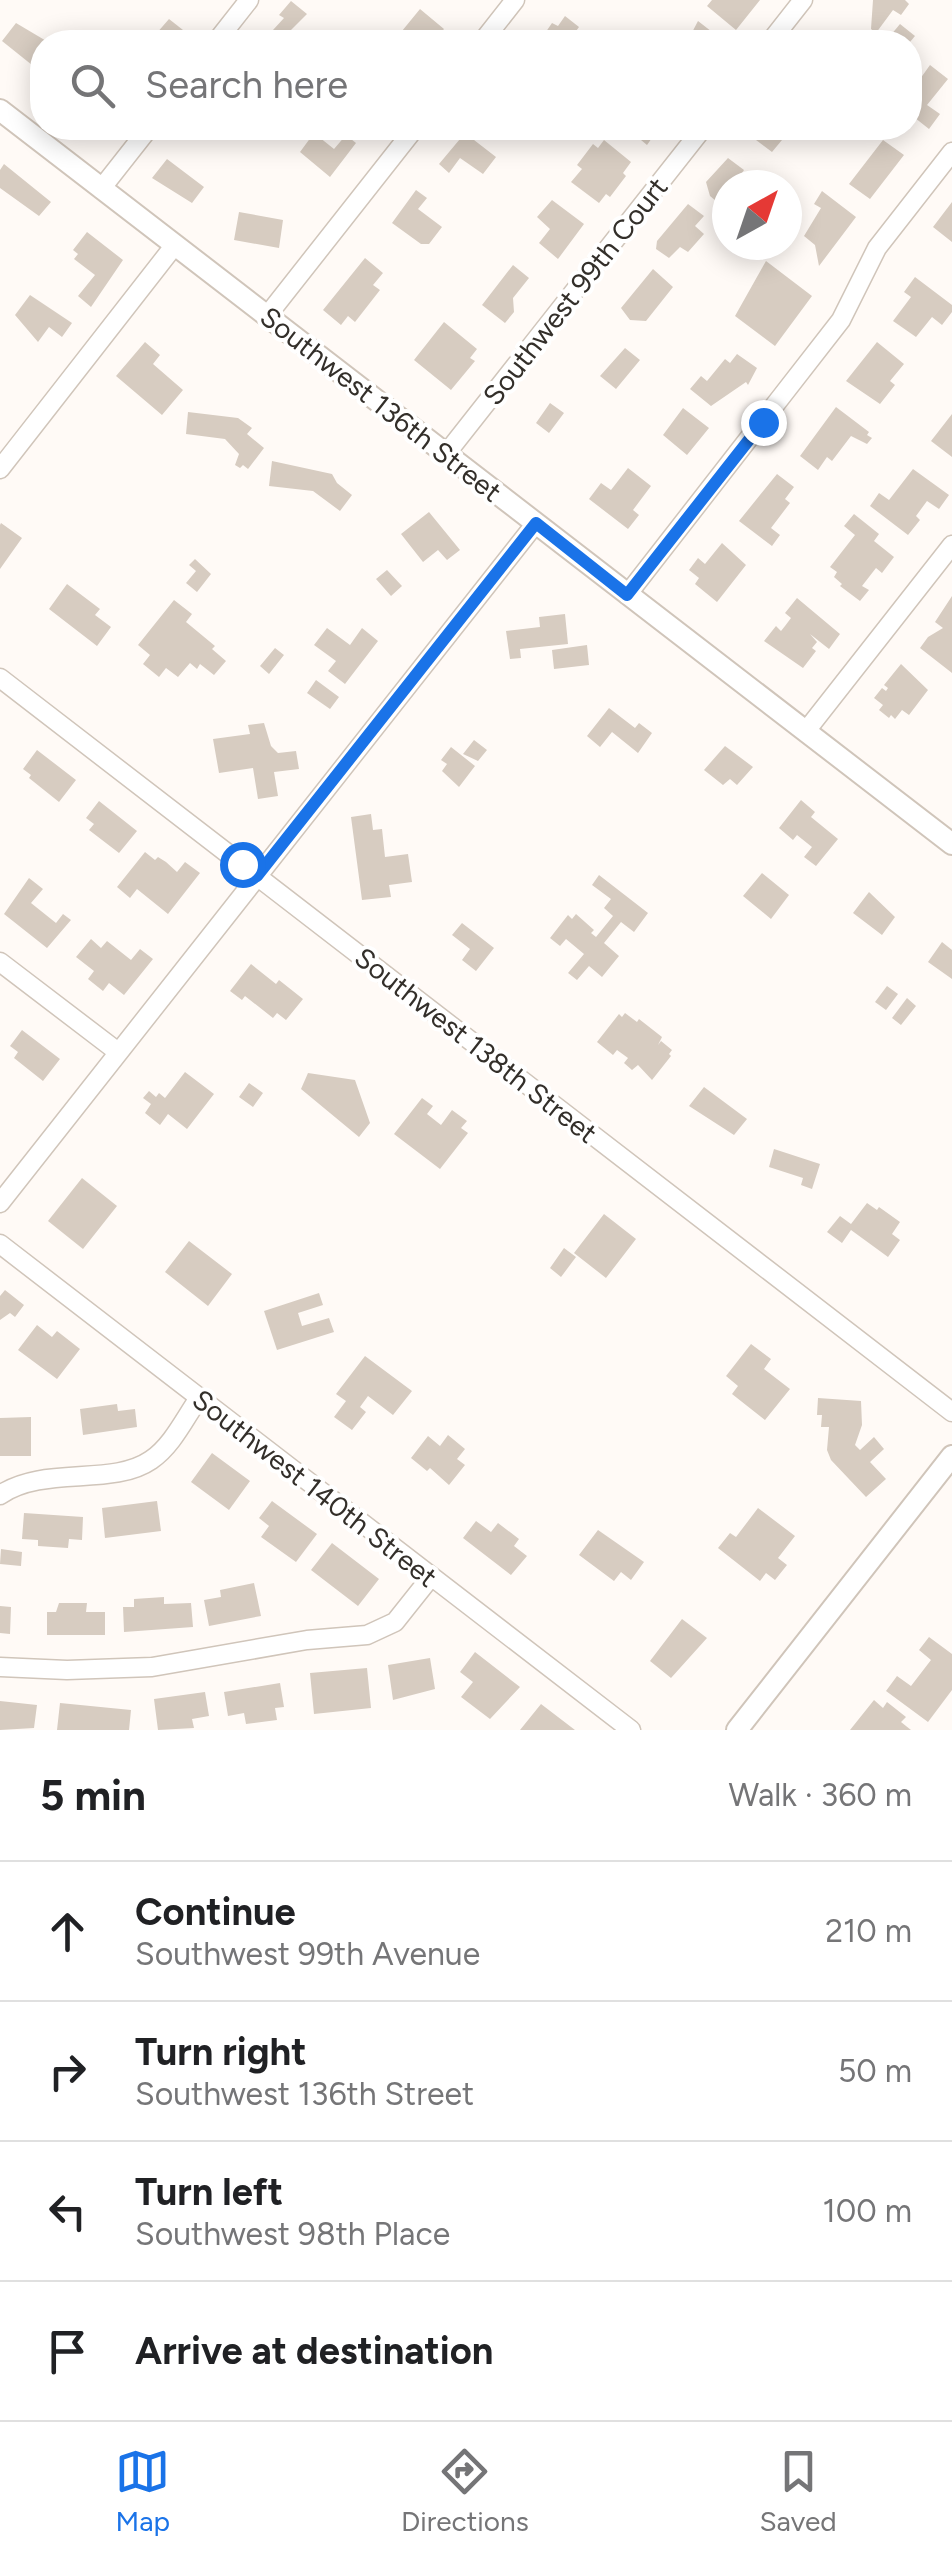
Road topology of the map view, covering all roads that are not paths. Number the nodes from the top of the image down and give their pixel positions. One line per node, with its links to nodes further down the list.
1 (250, 0): 4 (street)
2 (516, 0): 5 (street)
3 (803, 0): 6 (street)
4 (226, 30)
5 (492, 30)
6 (779, 30)
7 (0, 110): 8 (street, Southwest 136th Street)
8 (30, 133)
9 (39, 140): 14 (street, Southwest 136th Street)
10 (139, 140): 14 (street)
11 (405, 140): 16 (street)
12 (694, 140): 17 (street, Southwest 99th Court)
13 (952, 152): 21 (street)
14 (101, 188): 15 (street, Southwest 136th Street)
15 (174, 246): 16 (street, Southwest 136th Street); 18 (street)
16 (268, 316): 17 (street, Southwest 136th Street)
17 (446, 454): 19 (street, Southwest 136th Street)
18 (0, 468)
19 (536, 523): 21 (street, Southwest 136th Street); 25 (street)
20 (952, 545): 23 (street)
21 (627, 595): 23 (street, Southwest 136th Street)
22 (0, 678): 25 (street, Southwest 138th Street)
23 (806, 731): 24 (street, Southwest 136th Street)
24 (952, 844)
25 (257, 876): 27 (street); 31 (street, Southwest 138th Street)
26 (0, 962): 27 (street)
27 (118, 1052): 28 (street)
28 (0, 1203)
29 (0, 1244): 30 (street, Southwest 140th Street)
30 (199, 1398): 33 (street); 34 (street, Southwest 140th Street)
31 (952, 1412)
32 (952, 1456): 37 (street)
33 (0, 1495)
34 (430, 1578): 35 (street); 36 (street, Southwest 140th Street)
35 (0, 1666)
36 (631, 1730)
37 (737, 1730)

